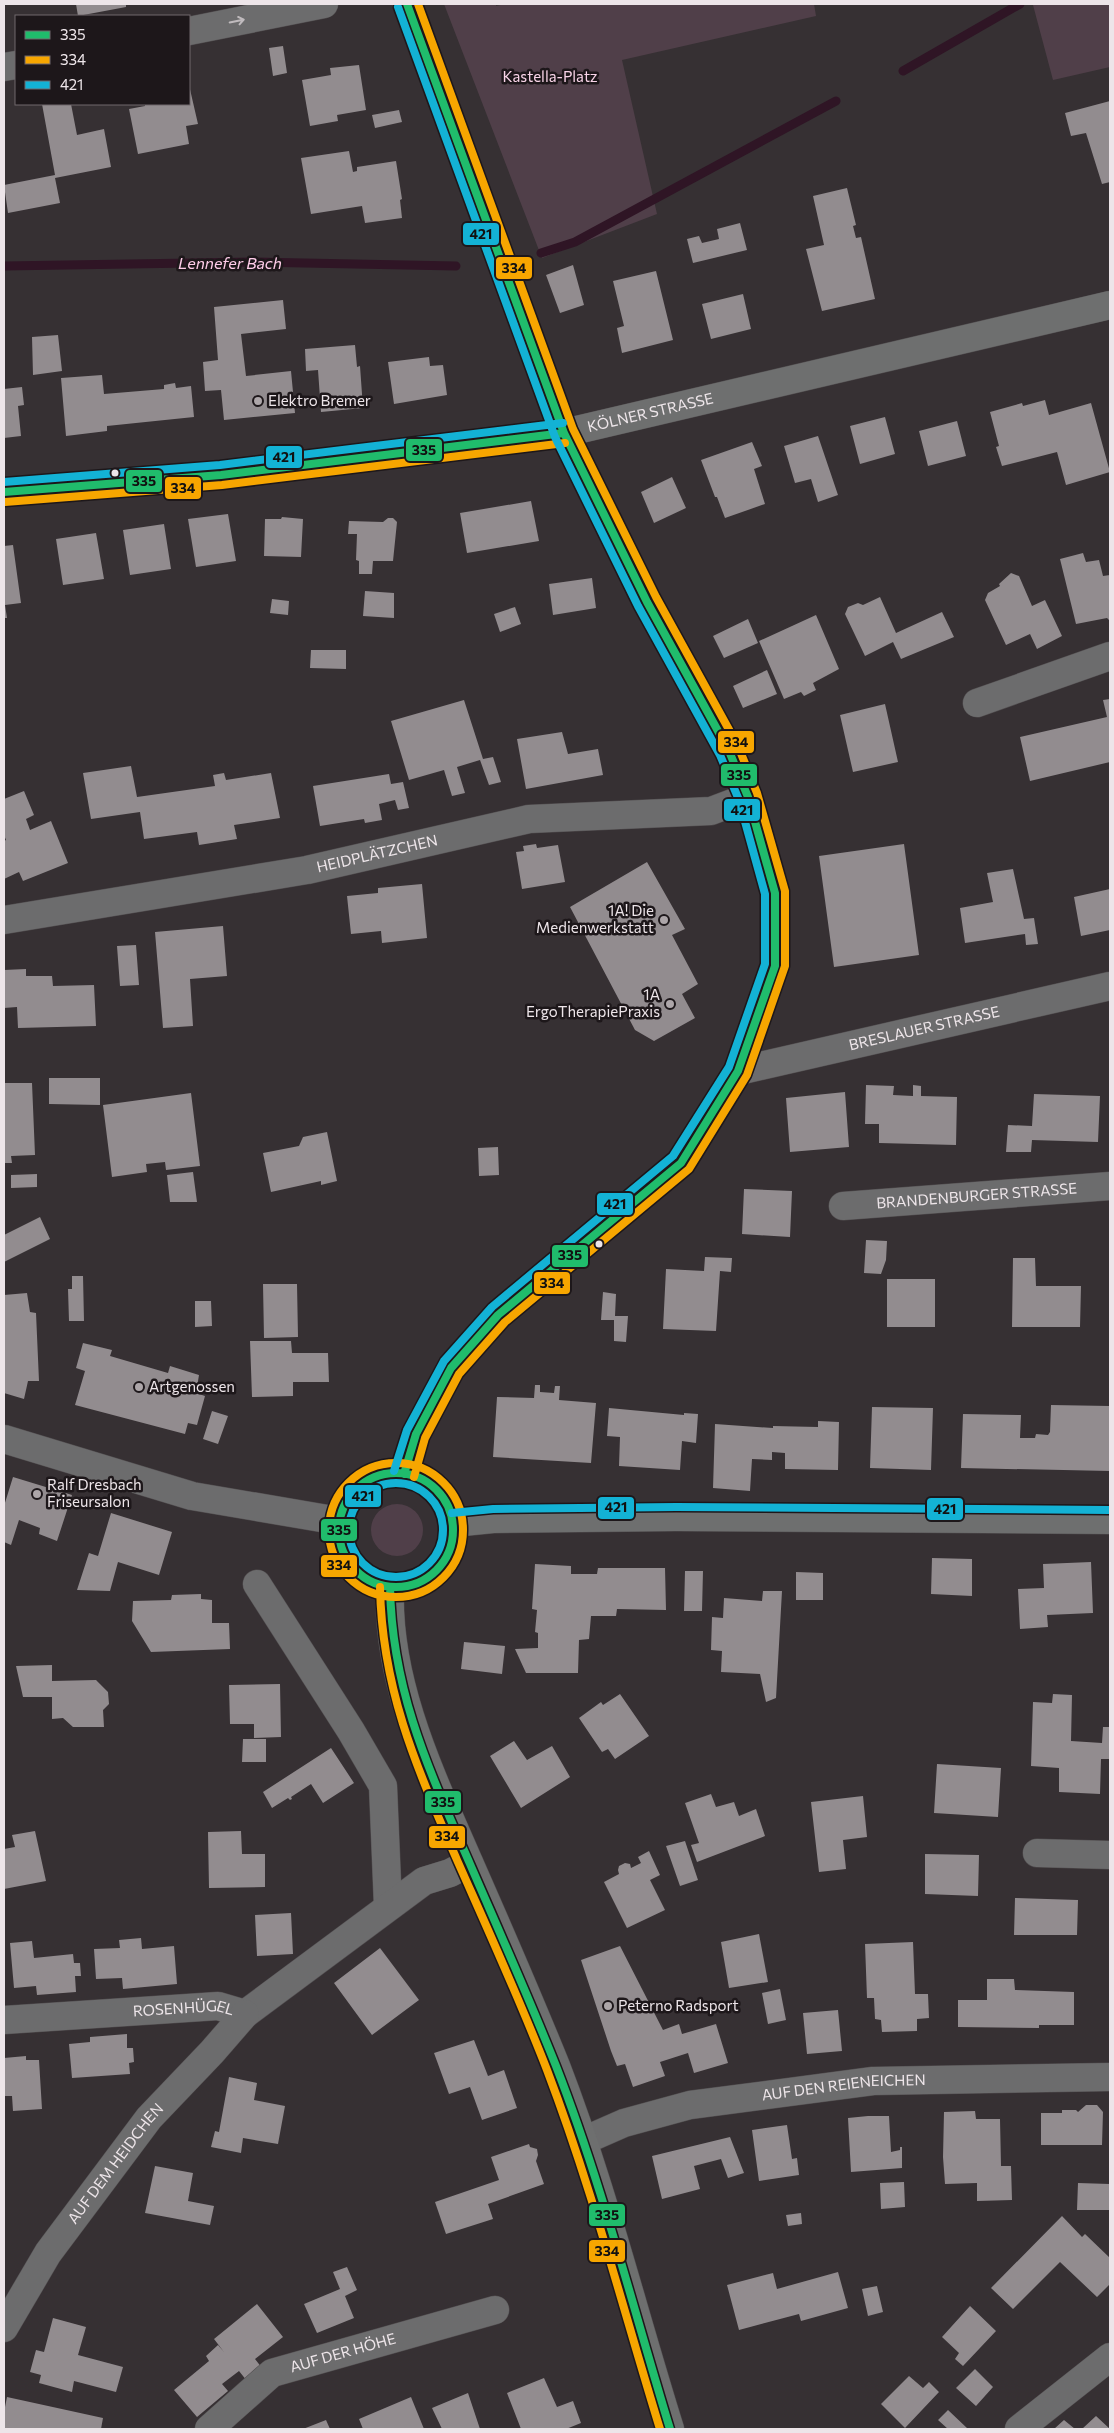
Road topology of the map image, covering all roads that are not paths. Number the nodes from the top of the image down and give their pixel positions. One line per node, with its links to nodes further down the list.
1 (324, 4): 3 (street, one-way to 1)
2 (407, 4): 5 (street)
3 (190, 31)
4 (1110, 304): 5 (main road, KÖLNER STRASSE)
5 (564, 433): 6 (main road, KÖLNER STRASSE); 9 (main road)
6 (4, 492)
7 (1110, 656): 8 (street)
8 (977, 703)
9 (748, 798): 10 (street, HEIDPLÄTZCHEN); 12 (main road)
10 (4, 920)
11 (1110, 986): 12 (street, BRESLAUER STRASSE)
12 (738, 1071): 16 (main road)
13 (1110, 1186): 14 (street, BRANDENBURGER STRASSE)
14 (843, 1206)
15 (4, 1438): 18 (street)
16 (404, 1474): 18 (main road); 19 (main road)
17 (1110, 1520): 19 (main road)
18 (339, 1521): 21 (main road)
19 (453, 1523): 21 (main road)
20 (257, 1584): 25 (street)
21 (390, 1587): 24 (main road)
22 (1037, 1854): 23 (street)
23 (1110, 1855)
24 (469, 1863): 25 (street, ROSENHÜGEL); 29 (main road)
25 (388, 1908): 26 (street, ROSENHÜGEL)
26 (244, 2014): 27 (street, ROSENHÜGEL); 31 (street, AUF DEM HEIDCHEN)
27 (4, 2020)
28 (1110, 2077): 29 (street, AUF DEN REIENEICHEN)
29 (583, 2141): 34 (main road)
30 (495, 2310): 33 (street, AUF DER HÖHE)
31 (4, 2328)
32 (1110, 2357): 35 (street)
33 (209, 2429)
34 (670, 2429)
35 (1019, 2429)

